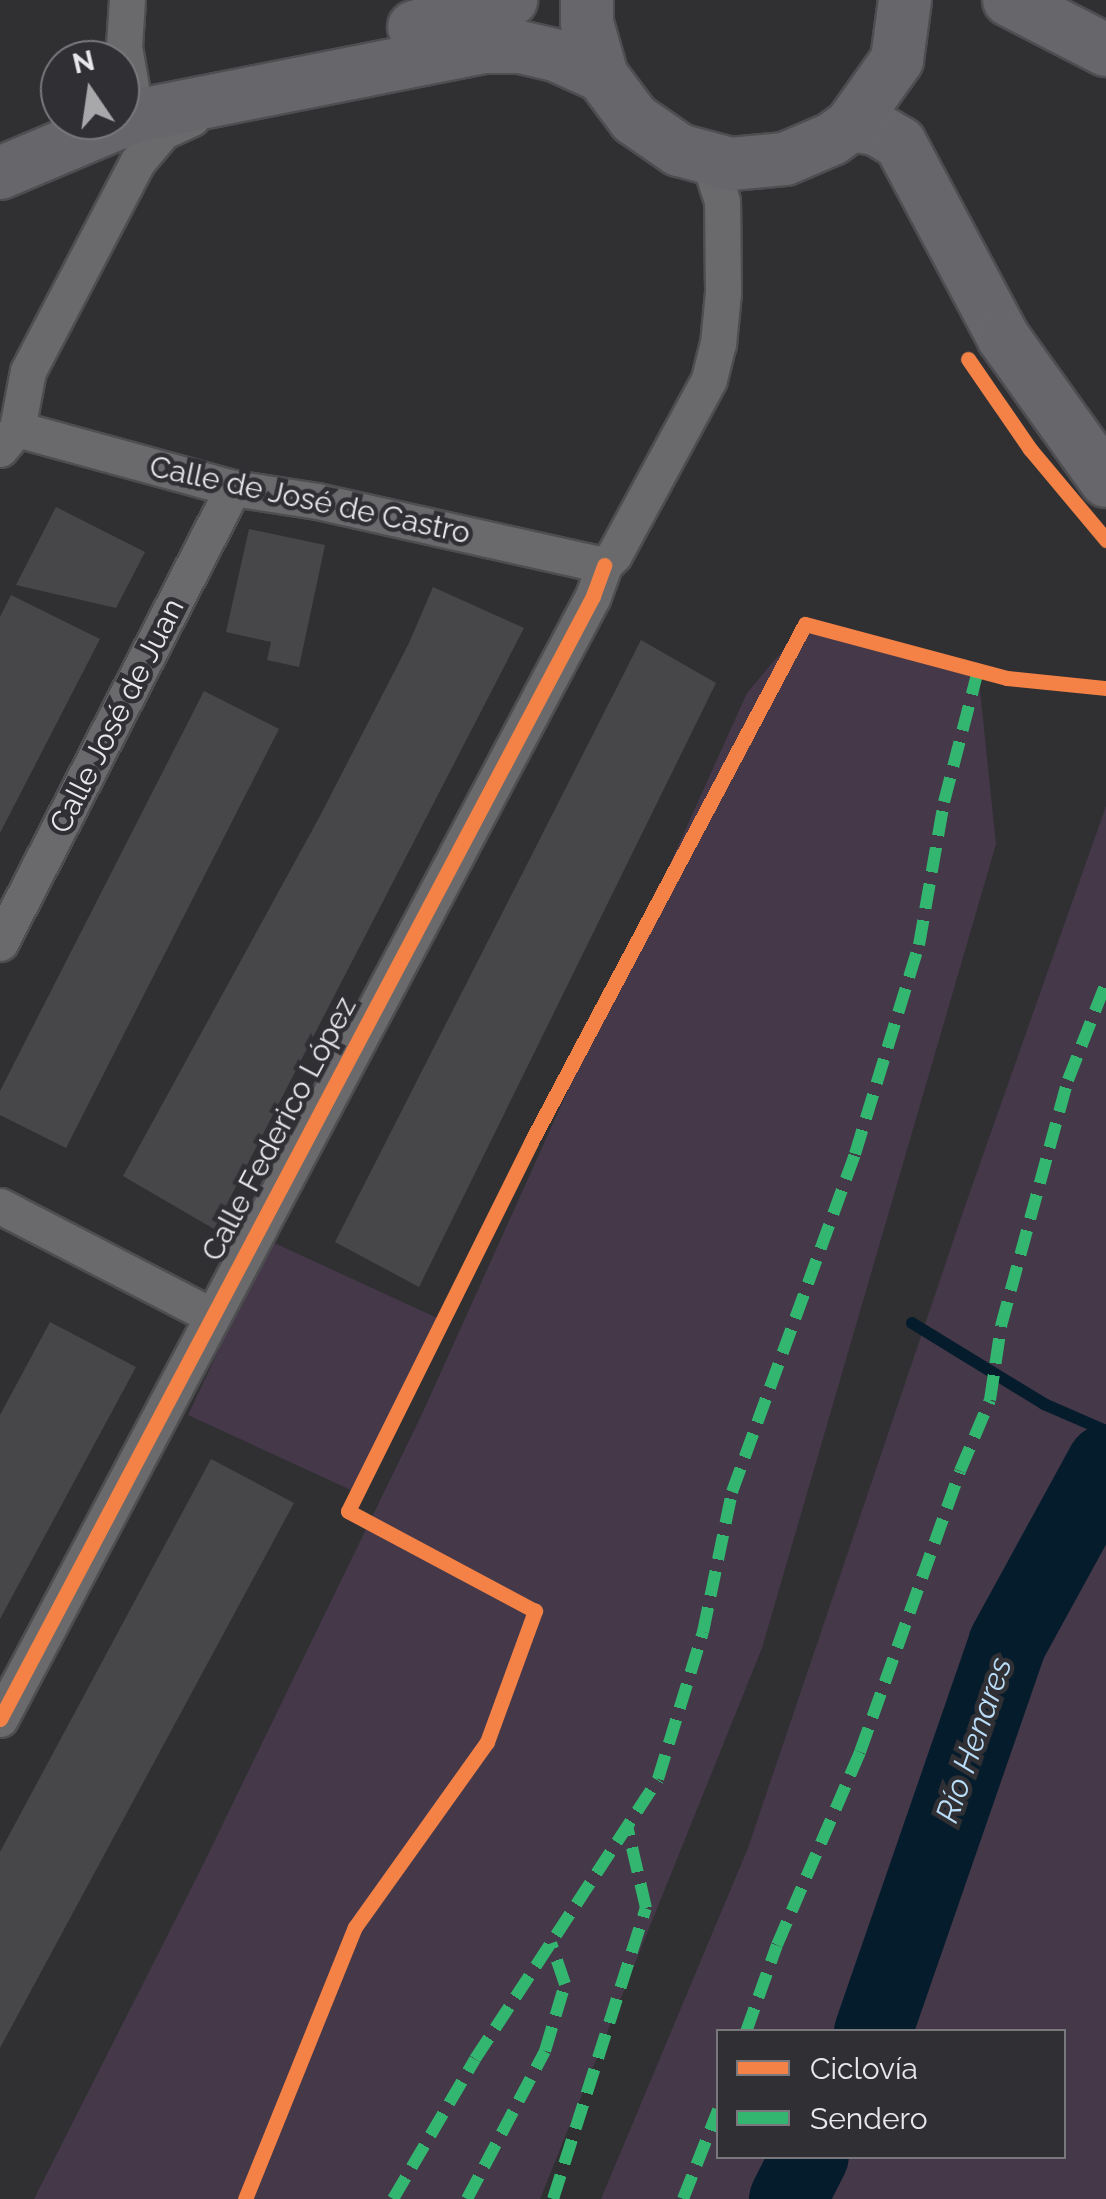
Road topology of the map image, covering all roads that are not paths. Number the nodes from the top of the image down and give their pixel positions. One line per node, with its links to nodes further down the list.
1 (127, 0): 6 (street)
2 (512, 0): 10 (main road)
3 (587, 0): 8 (main road)
4 (905, 0): 12 (main road)
5 (1008, 0): 7 (main road)
6 (124, 40)
7 (1106, 50)
8 (602, 76): 9 (main road); 14 (main road)
9 (288, 83): 15 (main road); 16 (street)
10 (140, 86)
11 (40, 124): 13 (main road)
12 (851, 125): 14 (main road); 17 (main road)
13 (0, 142)
14 (699, 155): 19 (street, Calle Federico López)
15 (0, 173)
16 (8, 439): 18 (street, Calle de José de Castro)
17 (1106, 481)
18 (233, 488): 19 (street, Calle de José de Castro); 20 (street, Calle José de Juan)
19 (604, 564): 22 (street, Calle Federico López)
20 (0, 943)
21 (0, 1206): 22 (street)
22 (212, 1316): 23 (street, Calle Federico López)
23 (0, 1719)

